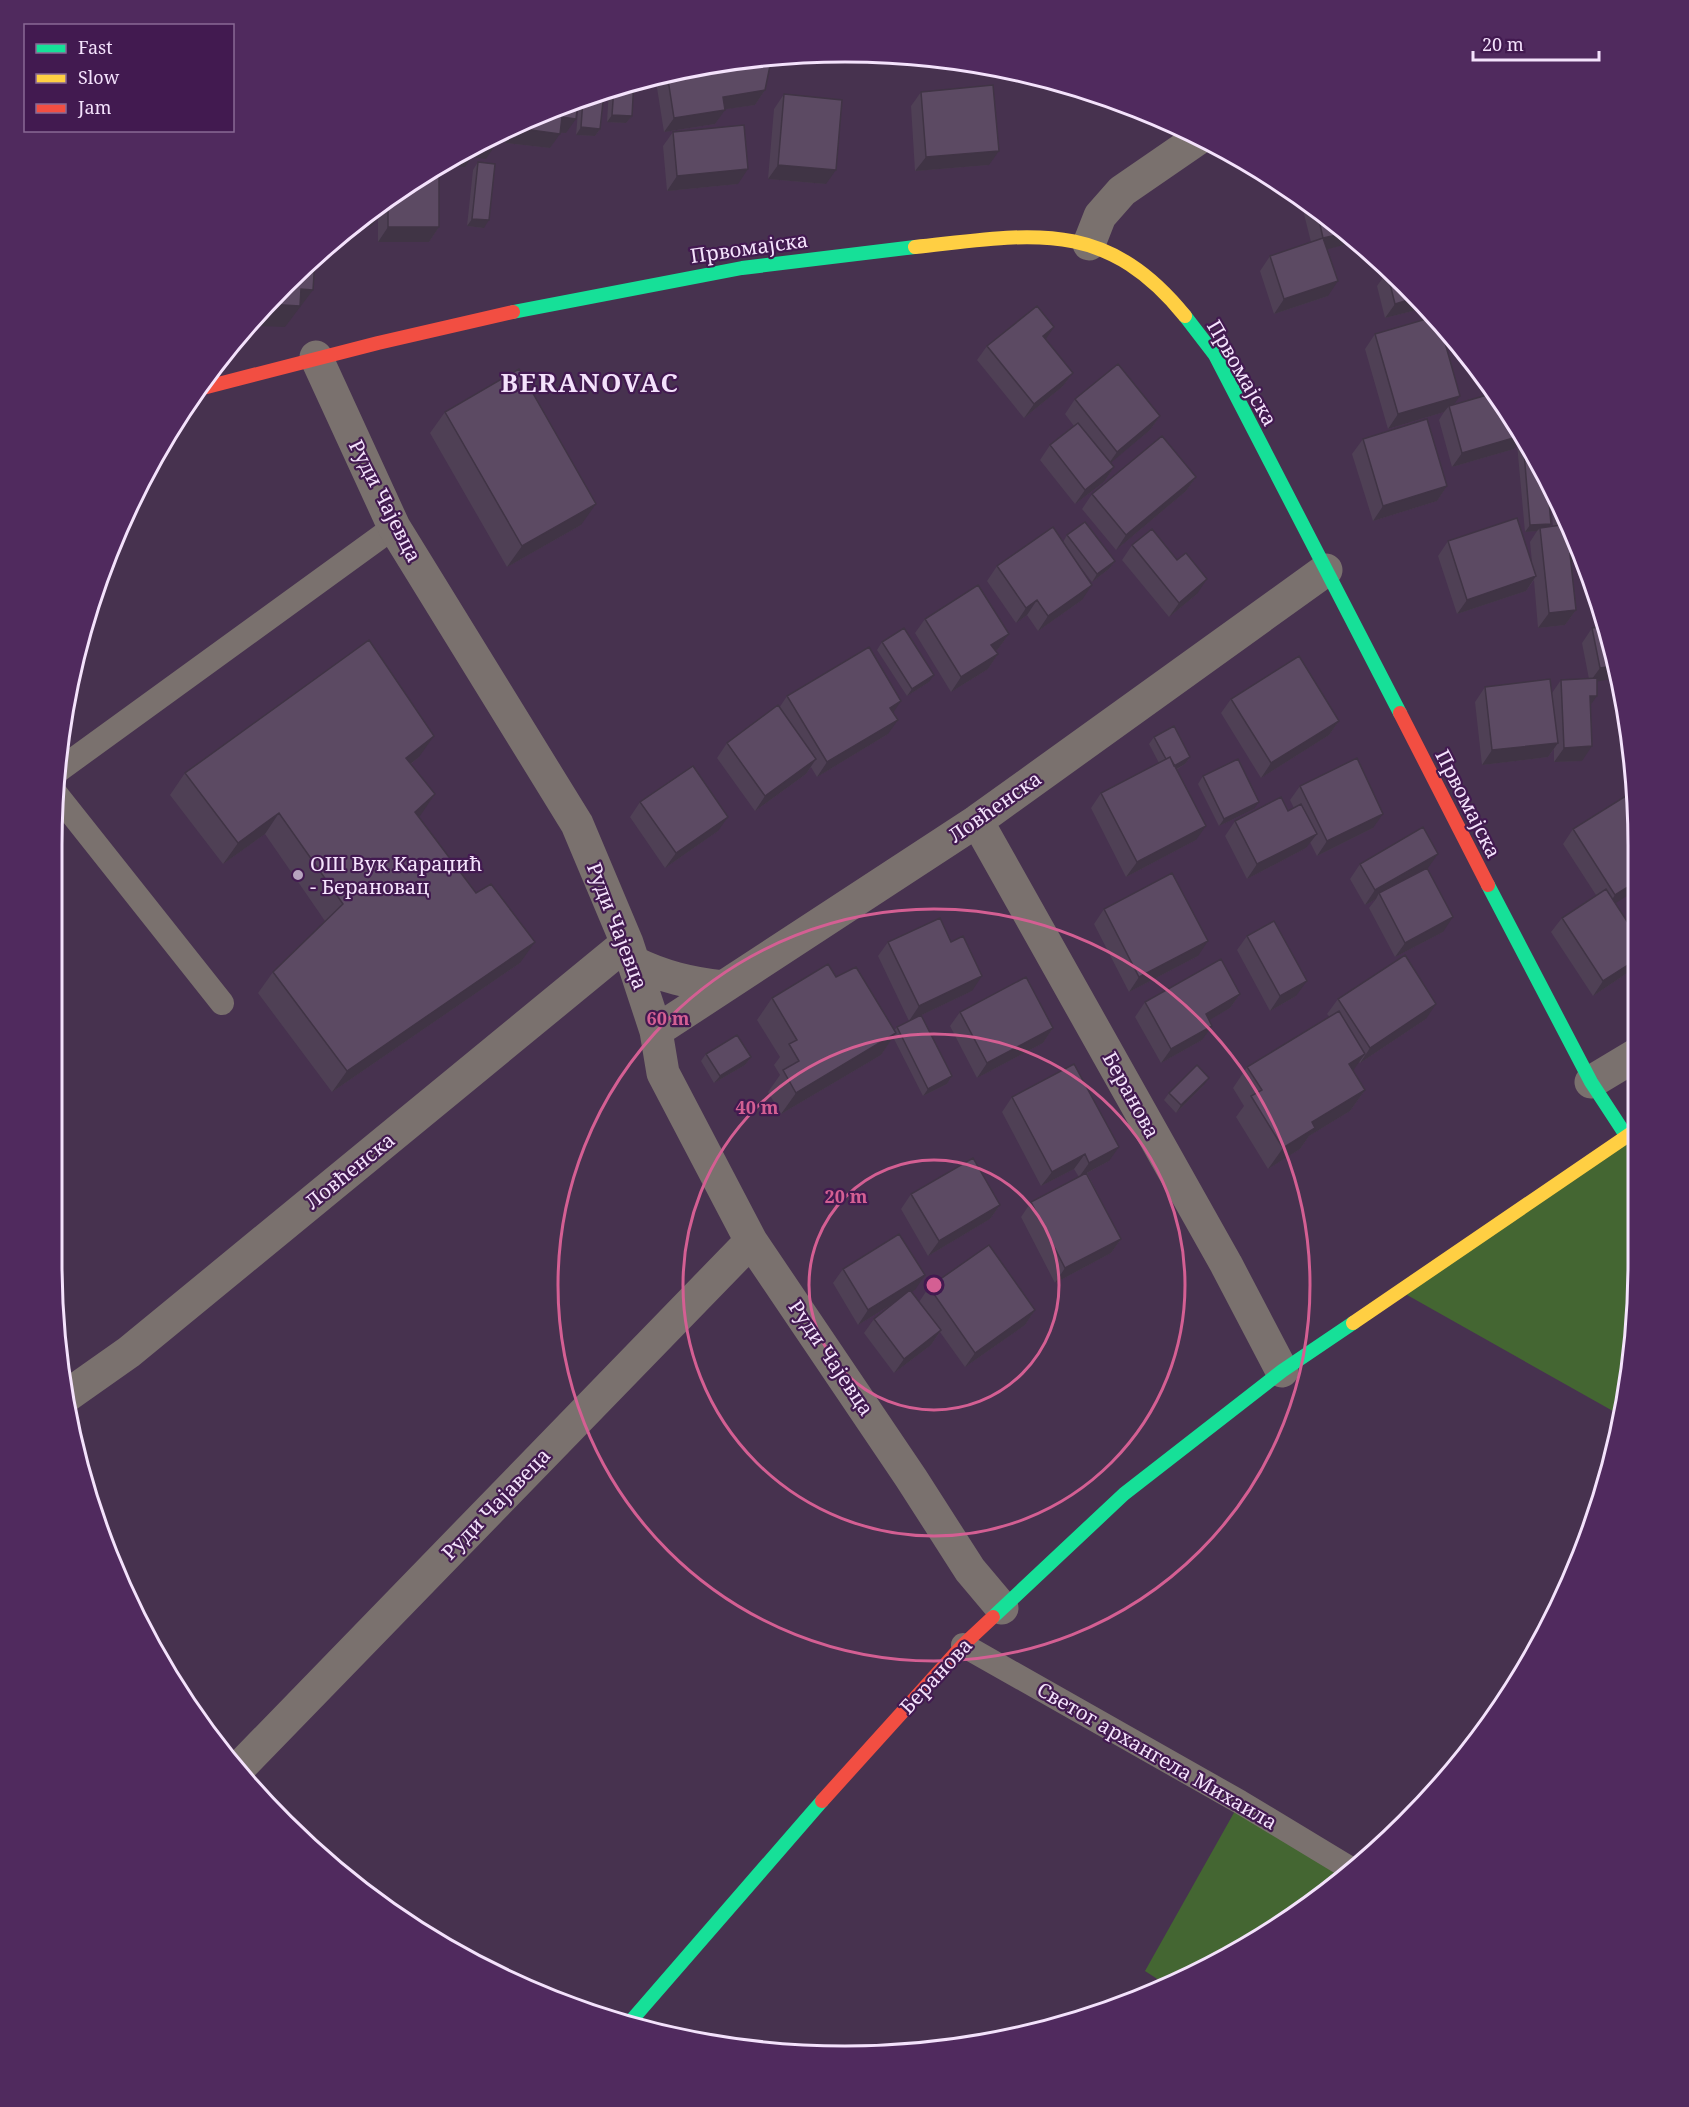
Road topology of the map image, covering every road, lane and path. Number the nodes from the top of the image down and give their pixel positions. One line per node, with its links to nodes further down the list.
1 (1192, 143): 2 (street)
2 (1089, 244): 3 (main road, Првомајска); 6 (main road, Првомајска)
3 (316, 357): 4 (main road, Првомајска); 5 (street, Руди Чајевца)
4 (210, 386)
5 (394, 527): 7 (lane); 10 (street, Руди Чајевца)
6 (1326, 570): 9 (street, Ловћенска); 15 (main road, Првомајска)
7 (66, 764)
8 (63, 802): 12 (lane)
9 (977, 821): 11 (street, Ловћенска); 19 (street, Беранова)
10 (630, 952): 11 (street); 13 (street, Руди Чајевца); 20 (street, Ловћенска)
11 (723, 987): 13 (street, Ловћенска)
12 (222, 1003)
13 (656, 1031): 18 (street, Руди Чајевца)
14 (1628, 1060): 15 (street)
15 (1591, 1082): 16 (main road, Првомајска)
16 (1628, 1128)
17 (1628, 1136): 19 (main road, Беранова)
18 (752, 1240): 21 (street, Руди Чајевца); 23 (street, Руди Чајавеца)
19 (1282, 1371): 21 (main road, Беранова)
20 (73, 1392)
21 (1002, 1608): 22 (main road, Беранова)
22 (963, 1645): 24 (lane, Светог архангела Михаила); 25 (main road, Беранова)
23 (243, 1764)
24 (1344, 1865)
25 (641, 2019)

